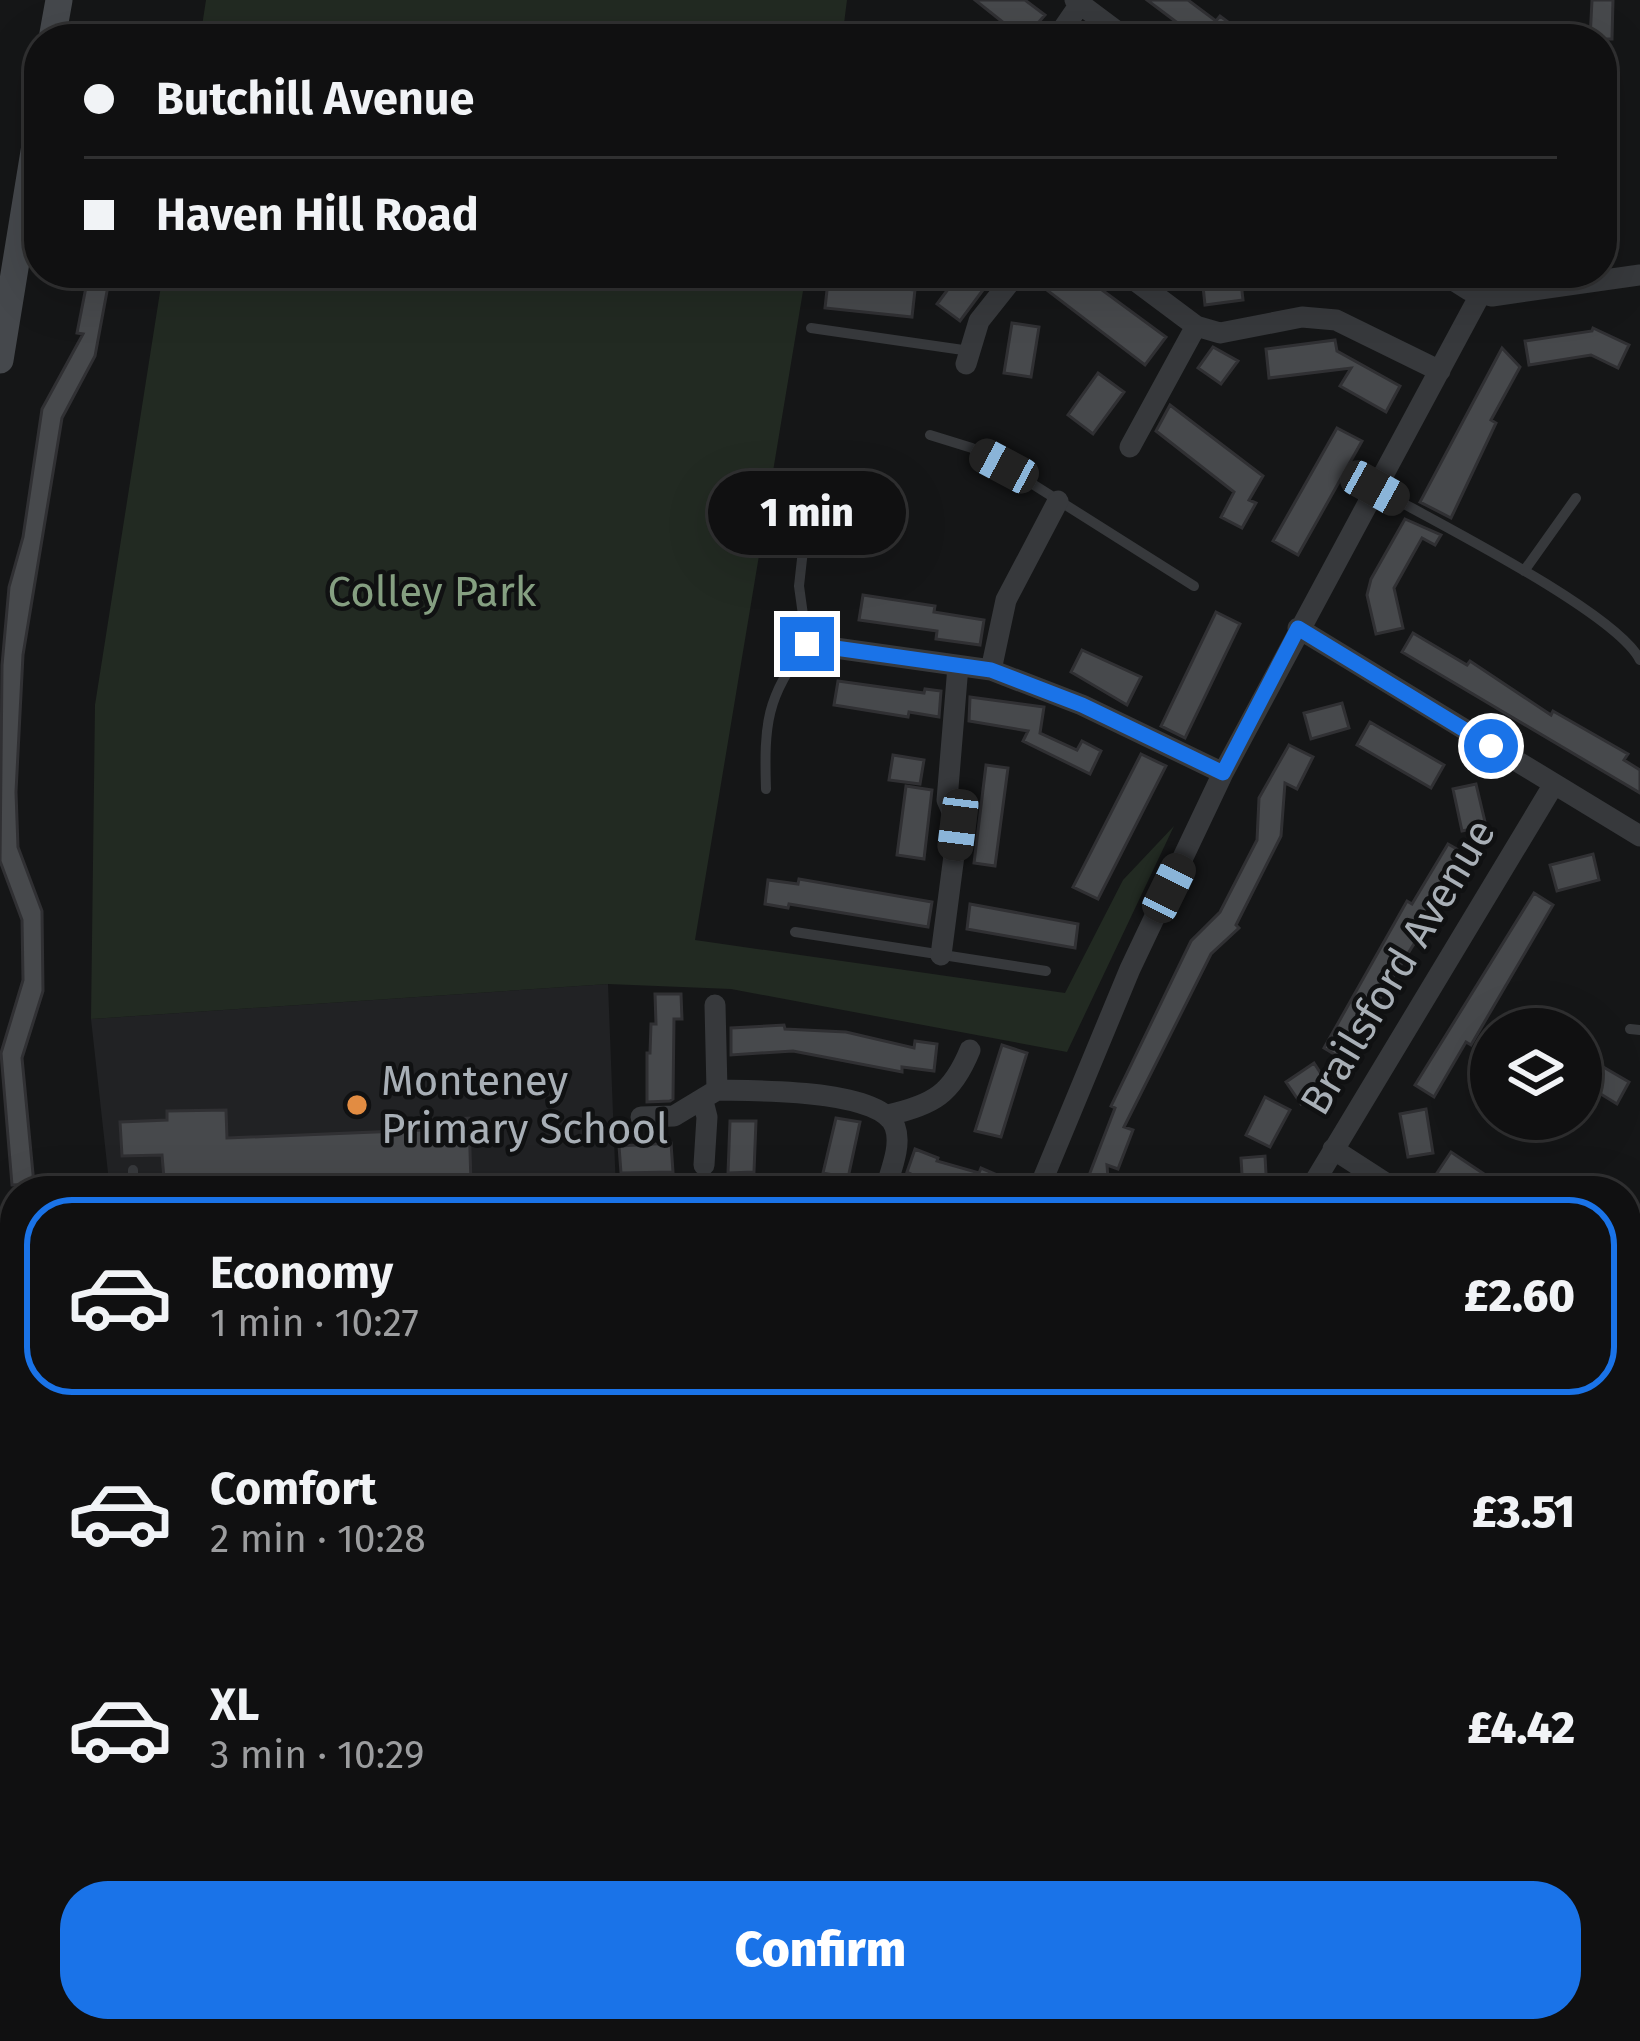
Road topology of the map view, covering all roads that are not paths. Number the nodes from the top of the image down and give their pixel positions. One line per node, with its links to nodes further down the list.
1 (1078, 2): 2 (street)
2 (1107, 24)
3 (24, 199): 8 (street)
4 (1004, 288): 12 (street)
5 (1145, 288): 10 (street)
6 (1468, 288): 9 (street)
7 (1554, 288): 9 (street)
8 (6, 293): 13 (street)
9 (1480, 295): 14 (street)
10 (1196, 326): 14 (street); 16 (street)
11 (811, 328): 12 (lane)
12 (968, 357)
13 (0, 360)
14 (1440, 371): 18 (street)
15 (930, 435): 20 (lane)
16 (1130, 448)
17 (810, 487): 24 (lane)
18 (1375, 488): 21 (lane); 23 (street)
19 (1576, 498): 21 (lane)
20 (1058, 501): 22 (lane); 27 (street)
21 (1524, 572): 25 (lane)
22 (1194, 586)
23 (1298, 628): 28 (street); 29 (street)
24 (807, 644): 26 (street); 30 (lane)
25 (1640, 660)
26 (958, 666): 27 (street); 33 (street)
27 (991, 670): 28 (street)
28 (1223, 773): 45 (street)
29 (1554, 784): 31 (street); 40 (street, Brailsford Avenue)
30 (766, 789)
31 (1640, 836)
32 (795, 932): 33 (lane)
33 (941, 955): 34 (lane)
34 (1046, 971)
35 (715, 1005): 37 (street)
36 (970, 1050): 38 (street)
37 (710, 1095): 38 (street); 39 (street); 41 (street)
38 (888, 1115): 44 (street)
39 (641, 1117)
40 (1333, 1149): 46 (street, Brailsford Avenue); 47 (street)
41 (704, 1165)
42 (134, 1169): 43 (lane)
43 (134, 1176)
44 (889, 1176)
45 (1044, 1176)
46 (1319, 1176)
47 (1375, 1176)

